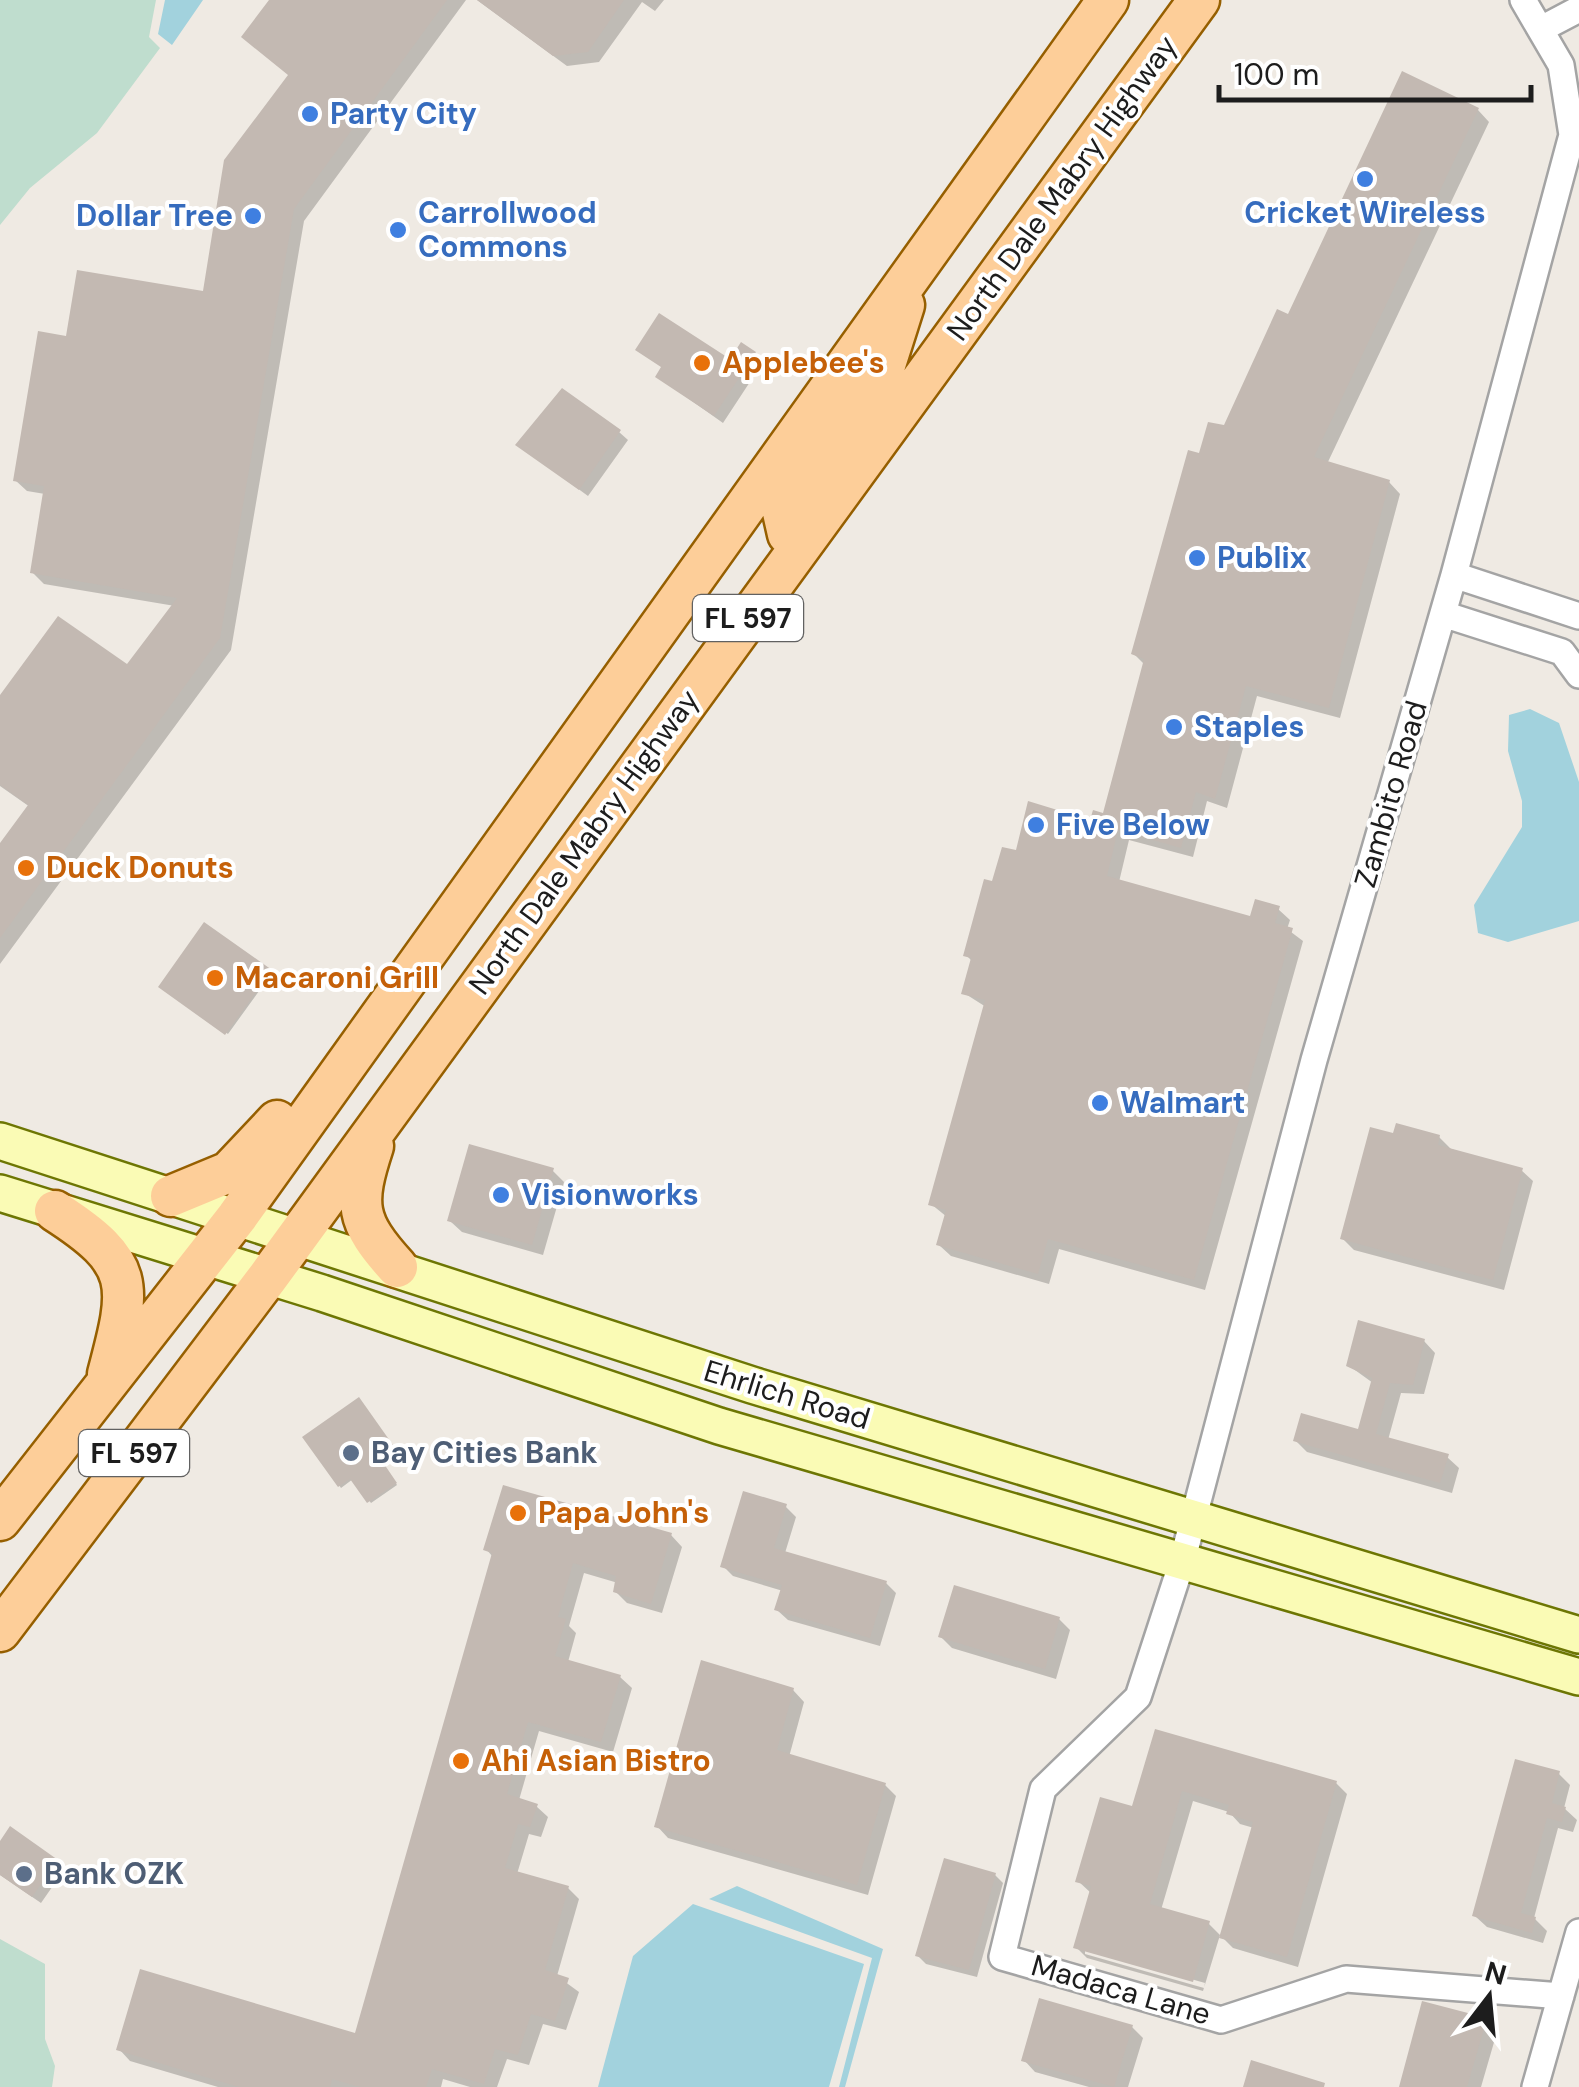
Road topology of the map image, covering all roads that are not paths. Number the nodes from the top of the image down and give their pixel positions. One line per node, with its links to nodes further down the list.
1 (1108, 0): 6 (main road, North Dale Mabry Highway / FL 597)
2 (1199, 0): 7 (main road, North Dale Mabry Highway / FL 597)
3 (1523, 0): 5 (street, Zambito Road)
4 (1579, 9): 5 (street)
5 (1543, 28): 8 (street, Zambito Road)
6 (916, 268): 7 (main road); 13 (main road, North Dale Mabry Highway / FL 597)
7 (802, 544): 14 (main road, North Dale Mabry Highway / FL 597)
8 (1454, 575): 9 (street, Zambito Road); 10 (street)
9 (1443, 614): 11 (street); 26 (street, Zambito Road)
10 (1578, 615): 11 (street)
11 (1562, 652): 12 (street)
12 (1579, 675)
13 (386, 1008): 17 (main road); 19 (main road, North Dale Mabry Highway / FL 597)
14 (382, 1118): 20 (main road, North Dale Mabry Highway / FL 597); 22 (main road)
15 (0, 1141): 17 (main road, Ehrlich Road)
16 (0, 1193): 18 (main road, Ehrlich Road)
17 (171, 1196): 19 (main road, Ehrlich Road)
18 (54, 1210): 21 (main road, Ehrlich Road); 24 (main road)
19 (238, 1217): 20 (main road, Ehrlich Road); 21 (main road, North Dale Mabry Highway / FL 597)
20 (298, 1235): 22 (main road, Ehrlich Road); 23 (main road, North Dale Mabry Highway / FL 597)
21 (206, 1259): 23 (main road, Ehrlich Road); 24 (main road, North Dale Mabry Highway / FL 597)
22 (396, 1267): 26 (main road, Ehrlich Road)
23 (268, 1277): 27 (main road, Ehrlich Road); 28 (main road, North Dale Mabry Highway / FL 597)
24 (103, 1391): 25 (main road, North Dale Mabry Highway / FL 597)
25 (0, 1520)
26 (1194, 1520): 27 (street, Zambito Road); 29 (main road, Ehrlich Road)
27 (1182, 1562): 30 (main road, Ehrlich Road); 32 (street, Madaca Lane)
28 (0, 1631)
29 (1579, 1635)
30 (1579, 1678)
31 (1579, 1932): 32 (street)
32 (1560, 1996): 33 (street)
33 (1535, 2087)

